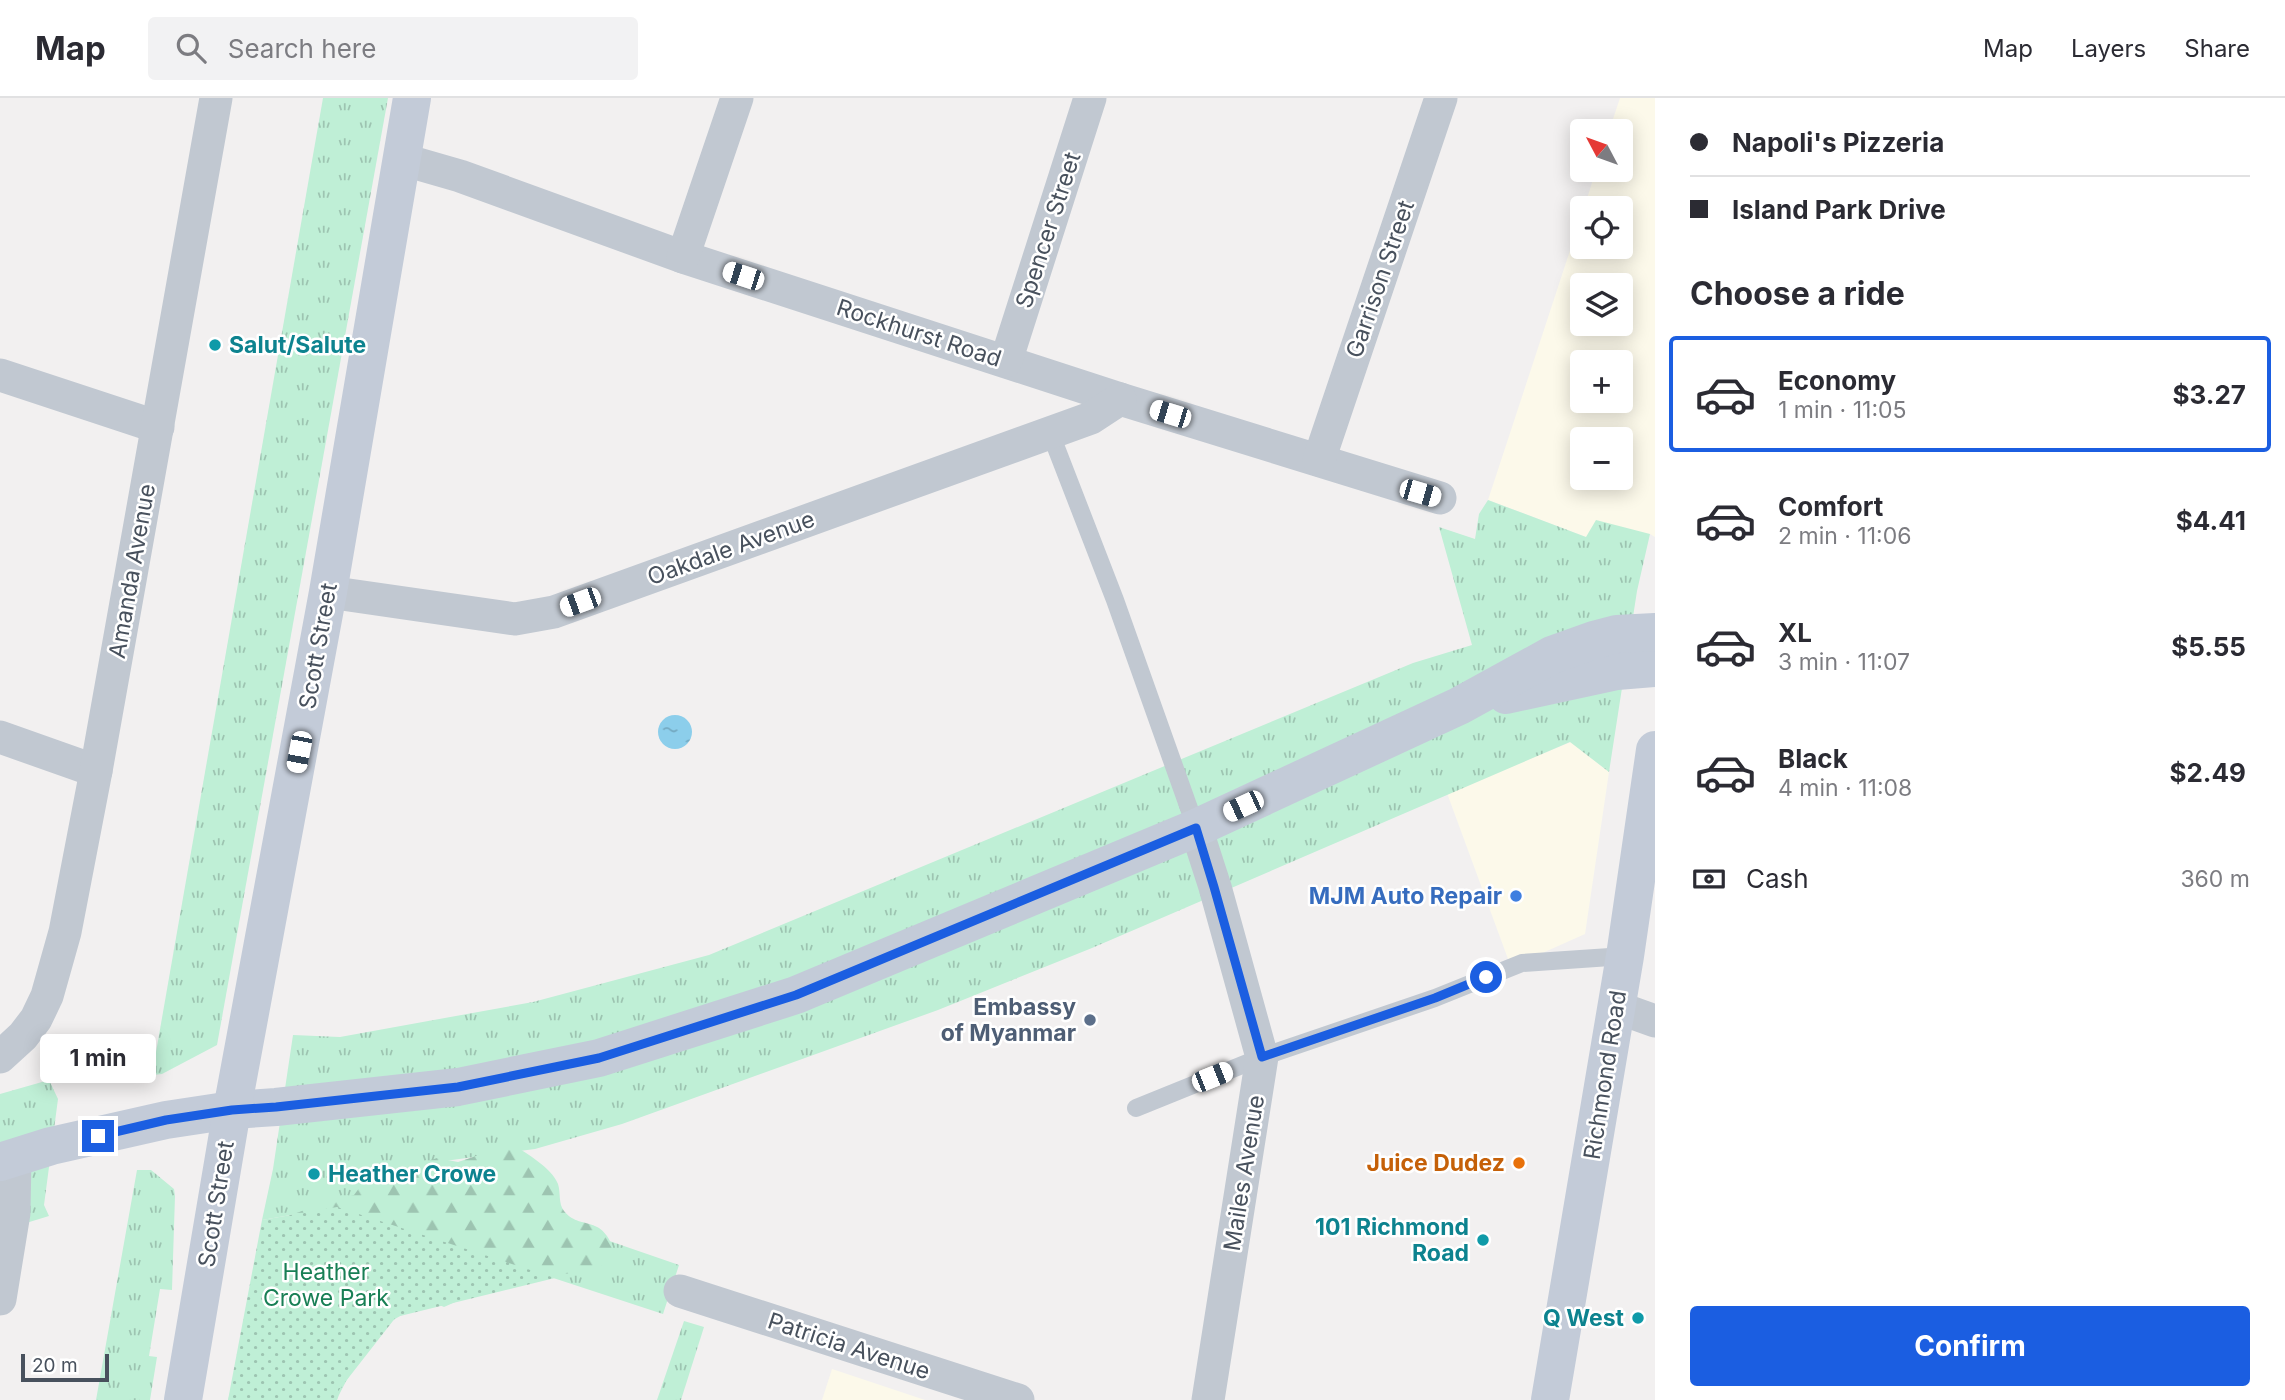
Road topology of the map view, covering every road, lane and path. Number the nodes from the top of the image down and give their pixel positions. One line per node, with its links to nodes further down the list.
1 (216, 98): 11 (street, Amanda Avenue)
2 (412, 98): 6 (main road, Scott Street)
3 (737, 98): 7 (street)
4 (1090, 98): 8 (street, Spencer Street)
5 (1441, 98): 13 (street, Garrison Street)
6 (401, 159): 7 (street, Rockhurst Road); 15 (main road, Scott Street)
7 (683, 257): 8 (street, Rockhurst Road)
8 (1006, 361): 10 (street, Rockhurst Road)
9 (0, 375): 11 (street)
10 (1120, 399): 12 (street, Oakdale Avenue); 13 (street, Rockhurst Road)
11 (158, 426): 21 (street, Amanda Avenue)
12 (1050, 432): 15 (street, Oakdale Avenue); 22 (lane)
13 (1319, 460): 14 (street, Rockhurst Road)
14 (1440, 498)
15 (328, 593): 29 (main road, Scott Street)
16 (1655, 632): 18 (main road)
17 (1655, 668): 18 (main road)
18 (1459, 706): 22 (main road)
19 (0, 737): 21 (street)
20 (1655, 750): 23 (main road, Richmond Road)
21 (96, 771): 26 (street, Amanda Avenue)
22 (1196, 828): 27 (street, Mailes Avenue); 29 (main road)
23 (1625, 956): 24 (main road, Richmond Road); 27 (lane)
24 (1616, 1007): 25 (street); 36 (main road, Richmond Road)
25 (1655, 1021)
26 (12, 1047)
27 (1262, 1057): 28 (lane); 35 (street, Mailes Avenue)
28 (1136, 1108)
29 (232, 1110): 30 (main road); 33 (main road, Scott Street)
30 (8, 1159): 32 (street)
31 (680, 1291): 34 (street, Patricia Avenue)
32 (0, 1299)
33 (183, 1400)
34 (1018, 1400)
35 (1208, 1400)
36 (1550, 1400)

